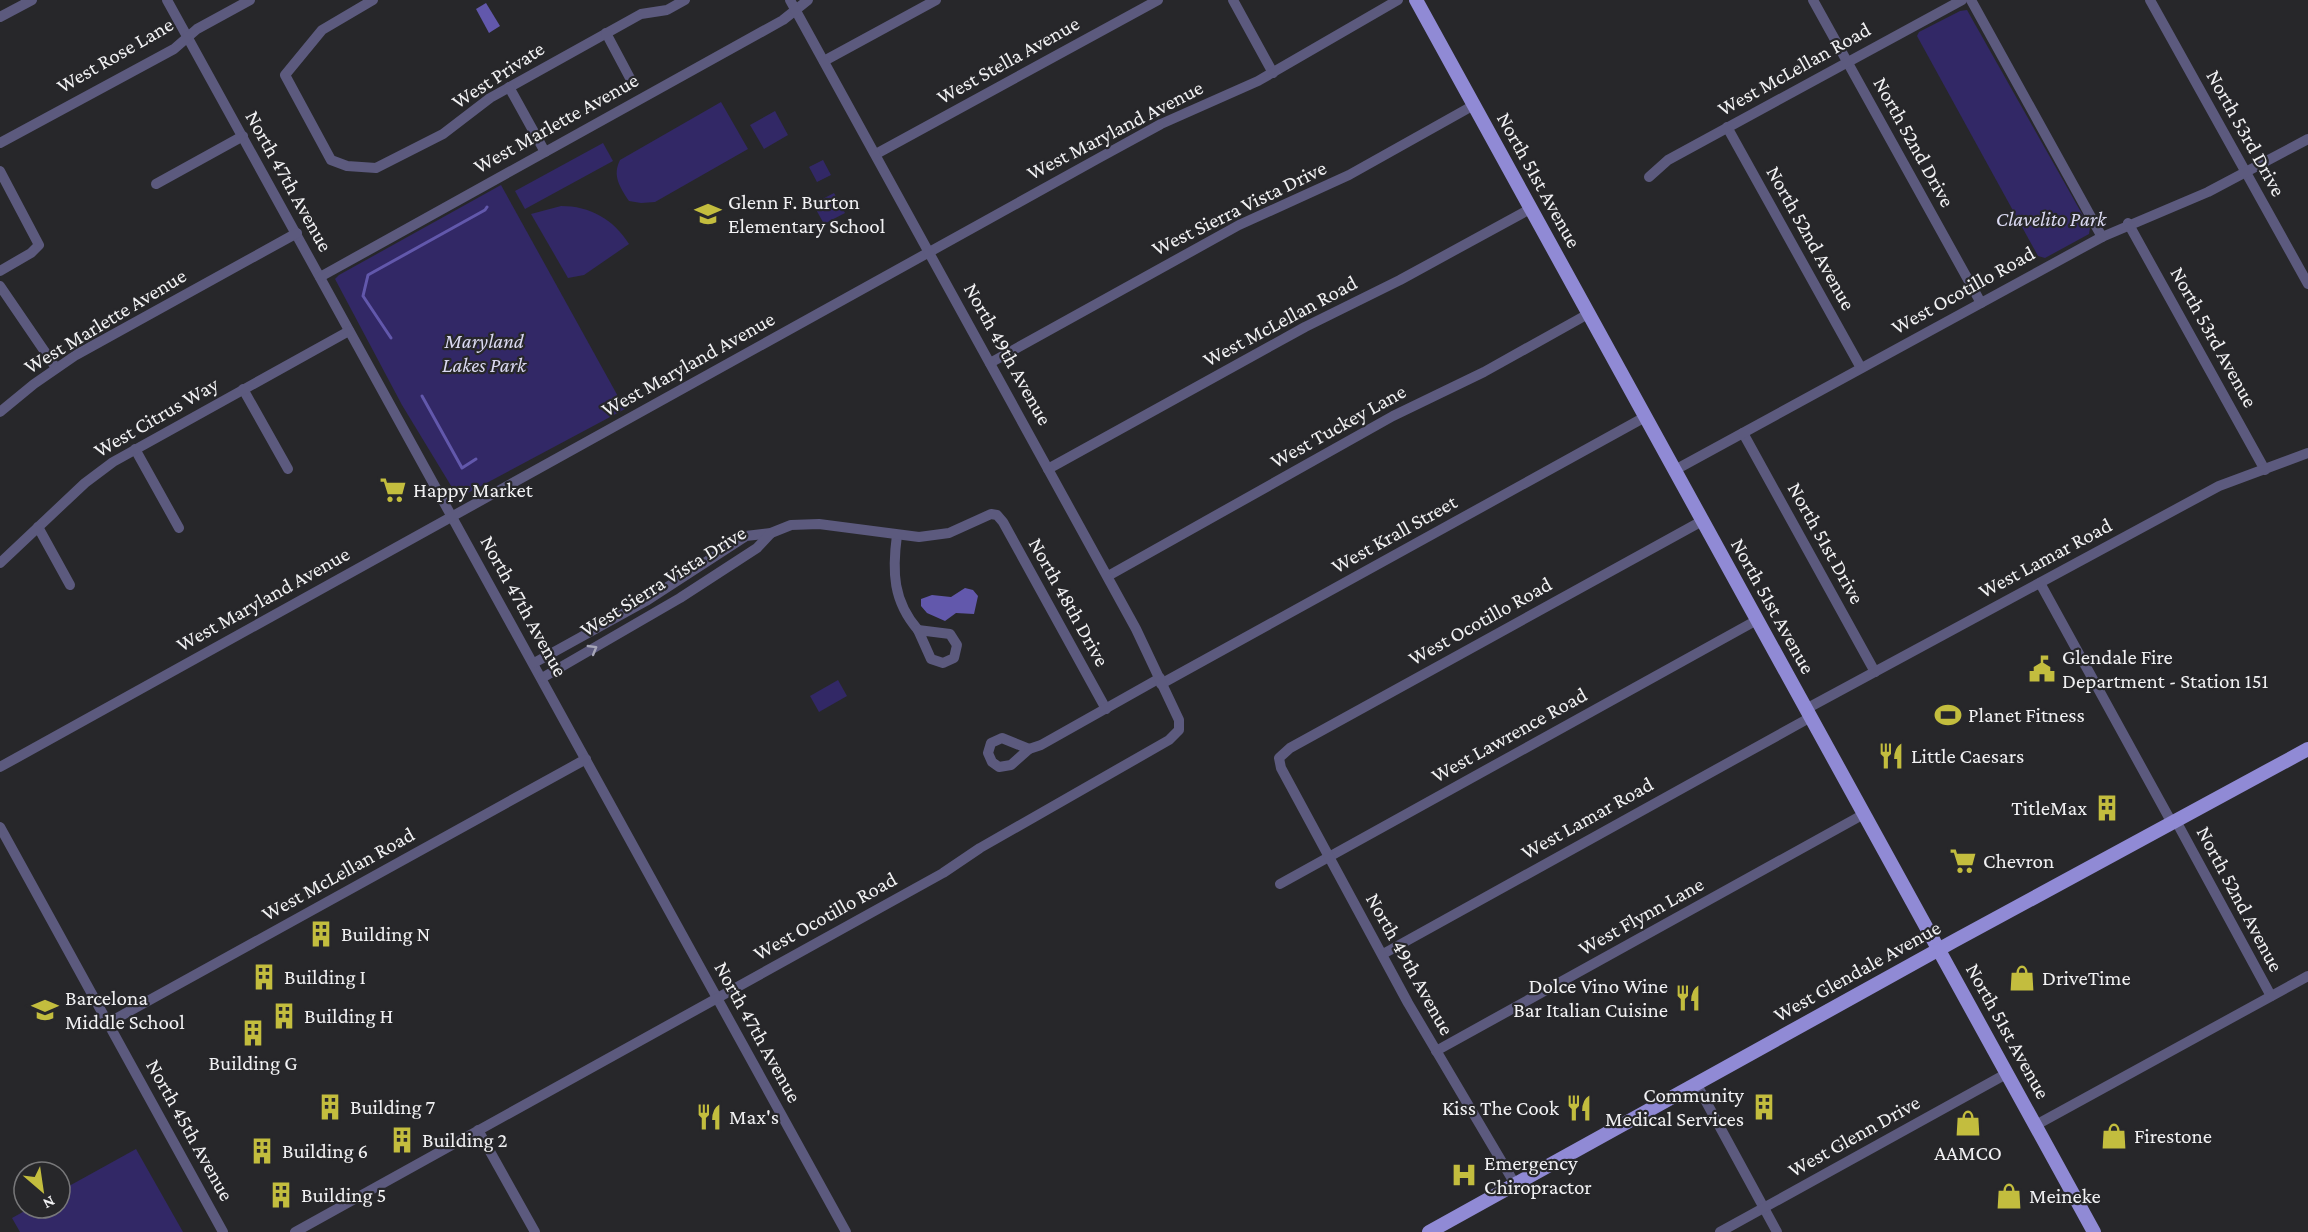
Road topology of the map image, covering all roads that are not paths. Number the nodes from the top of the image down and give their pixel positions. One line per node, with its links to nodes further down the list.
1 (32, 0): 18 (street)
2 (166, 0): 20 (street, North 47th Avenue)
3 (250, 0): 20 (street, West Rose Lane)
4 (373, 0): 25 (street, West Private)
5 (685, 0): 19 (street, West Private)
6 (790, 0): 17 (street, North 49th Avenue)
7 (808, 0): 17 (street, West Marlette Avenue)
8 (936, 0): 21 (street)
9 (1158, 0): 32 (street, West Stella Avenue)
10 (1233, 0): 23 (street)
11 (1398, 0): 23 (street, West Maryland Avenue)
12 (1416, 0): 26 (main road, North 51st Avenue)
13 (1813, 0): 22 (street, North 52nd Drive)
14 (1962, 0): 22 (street, West McLellan Road)
15 (1971, 0): 40 (street)
16 (2150, 0): 34 (street, North 53rd Drive)
17 (797, 11): 21 (street, North 49th Avenue); 31 (street, West Marlette Avenue)
18 (0, 18)
19 (606, 33): 24 (street); 25 (street, West Private)
20 (187, 36): 28 (street, North 47th Avenue); 30 (street, West Rose Lane)
21 (825, 61): 32 (street, North 49th Avenue)
22 (1847, 61): 27 (street, West McLellan Road); 46 (street, North 52nd Drive)
23 (1273, 74): 41 (street, West Maryland Avenue)
24 (632, 80)
25 (509, 87): 31 (street)
26 (1474, 105): 37 (main road, North 51st Avenue); 49 (street, West Sierra Vista Drive)
27 (1727, 127): 35 (street, West McLellan Road); 50 (street, North 52nd Avenue)
28 (243, 136): 36 (street); 39 (street, North 47th Avenue)
29 (2308, 139): 34 (street, West Ocotillo Road)
30 (0, 143)
31 (545, 152): 43 (street, West Marlette Avenue)
32 (876, 154): 41 (street, North 49th Avenue)
33 (0, 171): 42 (street)
34 (2246, 172): 38 (street, West Ocotillo Road); 44 (street, North 53rd Drive)
35 (1649, 177)
36 (156, 184)
37 (1530, 209): 47 (main road, North 51st Avenue); 59 (street, West McLellan Road)
38 (2128, 224): 40 (street, West Ocotillo Road); 61 (street, North 53rd Avenue)
39 (297, 233): 43 (street, North 47th Avenue); 51 (street, West Marlette Avenue)
40 (2102, 237): 46 (street, West Ocotillo Road)
41 (930, 252): 49 (street, North 49th Avenue); 63 (street, West Maryland Avenue)
42 (0, 271)
43 (320, 277): 48 (street, North 47th Avenue)
44 (2308, 284)
45 (0, 286): 51 (street)
46 (1981, 303): 50 (street, West Ocotillo Road)
47 (1588, 314): 54 (main road, North 51st Avenue); 70 (street, West Tuckey Lane)
48 (349, 331): 52 (street, West Citrus Way); 63 (street, North 47th Avenue)
49 (990, 363): 59 (street, North 49th Avenue)
50 (1861, 368): 55 (street, West Ocotillo Road)
51 (56, 369): 53 (street, West Marlette Avenue)
52 (243, 389): 56 (street, West Citrus Way); 58 (street)
53 (0, 412)
54 (1646, 417): 60 (main road, North 51st Avenue); 78 (street, West Krall Street)
55 (1743, 433): 60 (street, West Ocotillo Road); 76 (street, North 51st Drive)
56 (135, 449): 65 (street, West Citrus Way); 66 (street)
57 (2308, 453): 61 (street, West Lamar Road)
58 (288, 469)
59 (1048, 469): 70 (street, North 49th Avenue)
60 (1675, 470): 64 (main road, North 51st Avenue)
61 (2265, 470): 71 (street, West Lamar Road)
62 (997, 515): 68 (street, West Sierra Vista Drive); 79 (street, North 48th Drive)
63 (452, 517): 75 (street, North 47th Avenue); 86 (street, West Maryland Avenue)
64 (1702, 521): 73 (main road, North 51st Avenue); 84 (street, West Ocotillo Road)
65 (38, 527): 69 (street, West Citrus Way); 72 (street)
66 (179, 528)
67 (771, 533): 68 (street, West Sierra Vista Drive); 75 (street, West Sierra Vista Drive); 77 (street, West Sierra Vista Drive, one-way to 67)
68 (897, 536): 74 (street)
69 (0, 563)
70 (1108, 576): 78 (street, North 49th Avenue)
71 (2040, 583): 76 (street, West Lamar Road); 88 (street, North 52nd Avenue)
72 (70, 585)
73 (1757, 620): 80 (main road, North 51st Avenue); 90 (street, West Lawrence Road)
74 (918, 630)
75 (534, 663): 77 (street, North 47th Avenue)
76 (1875, 672): 80 (street, West Lamar Road)
77 (542, 678): 85 (street, North 47th Avenue)
78 (1160, 681): 79 (street, West Krall Street); 81 (street, North 49th Avenue)
79 (1106, 709): 82 (street, West Krall Street)
80 (1808, 713): 87 (main road, North 51st Avenue); 93 (street, West Lamar Road)
81 (1179, 730): 96 (street, West Ocotillo Road)
82 (1029, 748)
83 (2308, 749): 88 (main road, West Glendale Avenue)
84 (1279, 758): 90 (street, North 49th Avenue)
85 (586, 759): 96 (street, North 47th Avenue); 97 (street, West McLellan Road)
86 (0, 767)
87 (1864, 814): 92 (main road, North 51st Avenue); 98 (street, West Flynn Lane)
88 (2174, 822): 92 (main road, West Glendale Avenue); 95 (street, North 52nd Avenue)
89 (0, 827): 97 (street, North 45th Avenue)
90 (1329, 857): 91 (street, West Lawrence Road); 93 (street, North 49th Avenue)
91 (1281, 884)
92 (1939, 949): 99 (main road, North 51st Avenue); 100 (main road, West Glendale Avenue)
93 (1383, 954): 98 (street, North 49th Avenue)
94 (2308, 976): 95 (street)
95 (2271, 996): 101 (street)
96 (717, 998): 102 (street, West Ocotillo Road); 108 (street, North 47th Avenue)
97 (108, 1023): 105 (street, North 45th Avenue)
98 (1436, 1051): 103 (street, North 49th Avenue)
99 (2006, 1074): 101 (main road, North 51st Avenue); 104 (street, West Glenn Drive)
100 (1697, 1085): 103 (main road, West Glendale Avenue); 104 (street)
101 (2036, 1125): 112 (main road, North 51st Avenue)
102 (478, 1130): 106 (street, West Ocotillo Road); 107 (street)
103 (1515, 1184): 109 (main road, West Glendale Avenue)
104 (1764, 1208): 110 (street, West Glenn Drive); 111 (street)
105 (223, 1232)
106 (295, 1232)
107 (535, 1232)
108 (846, 1232)
109 (1429, 1232)
110 (1720, 1232)
111 (1777, 1232)
112 (2094, 1232)

